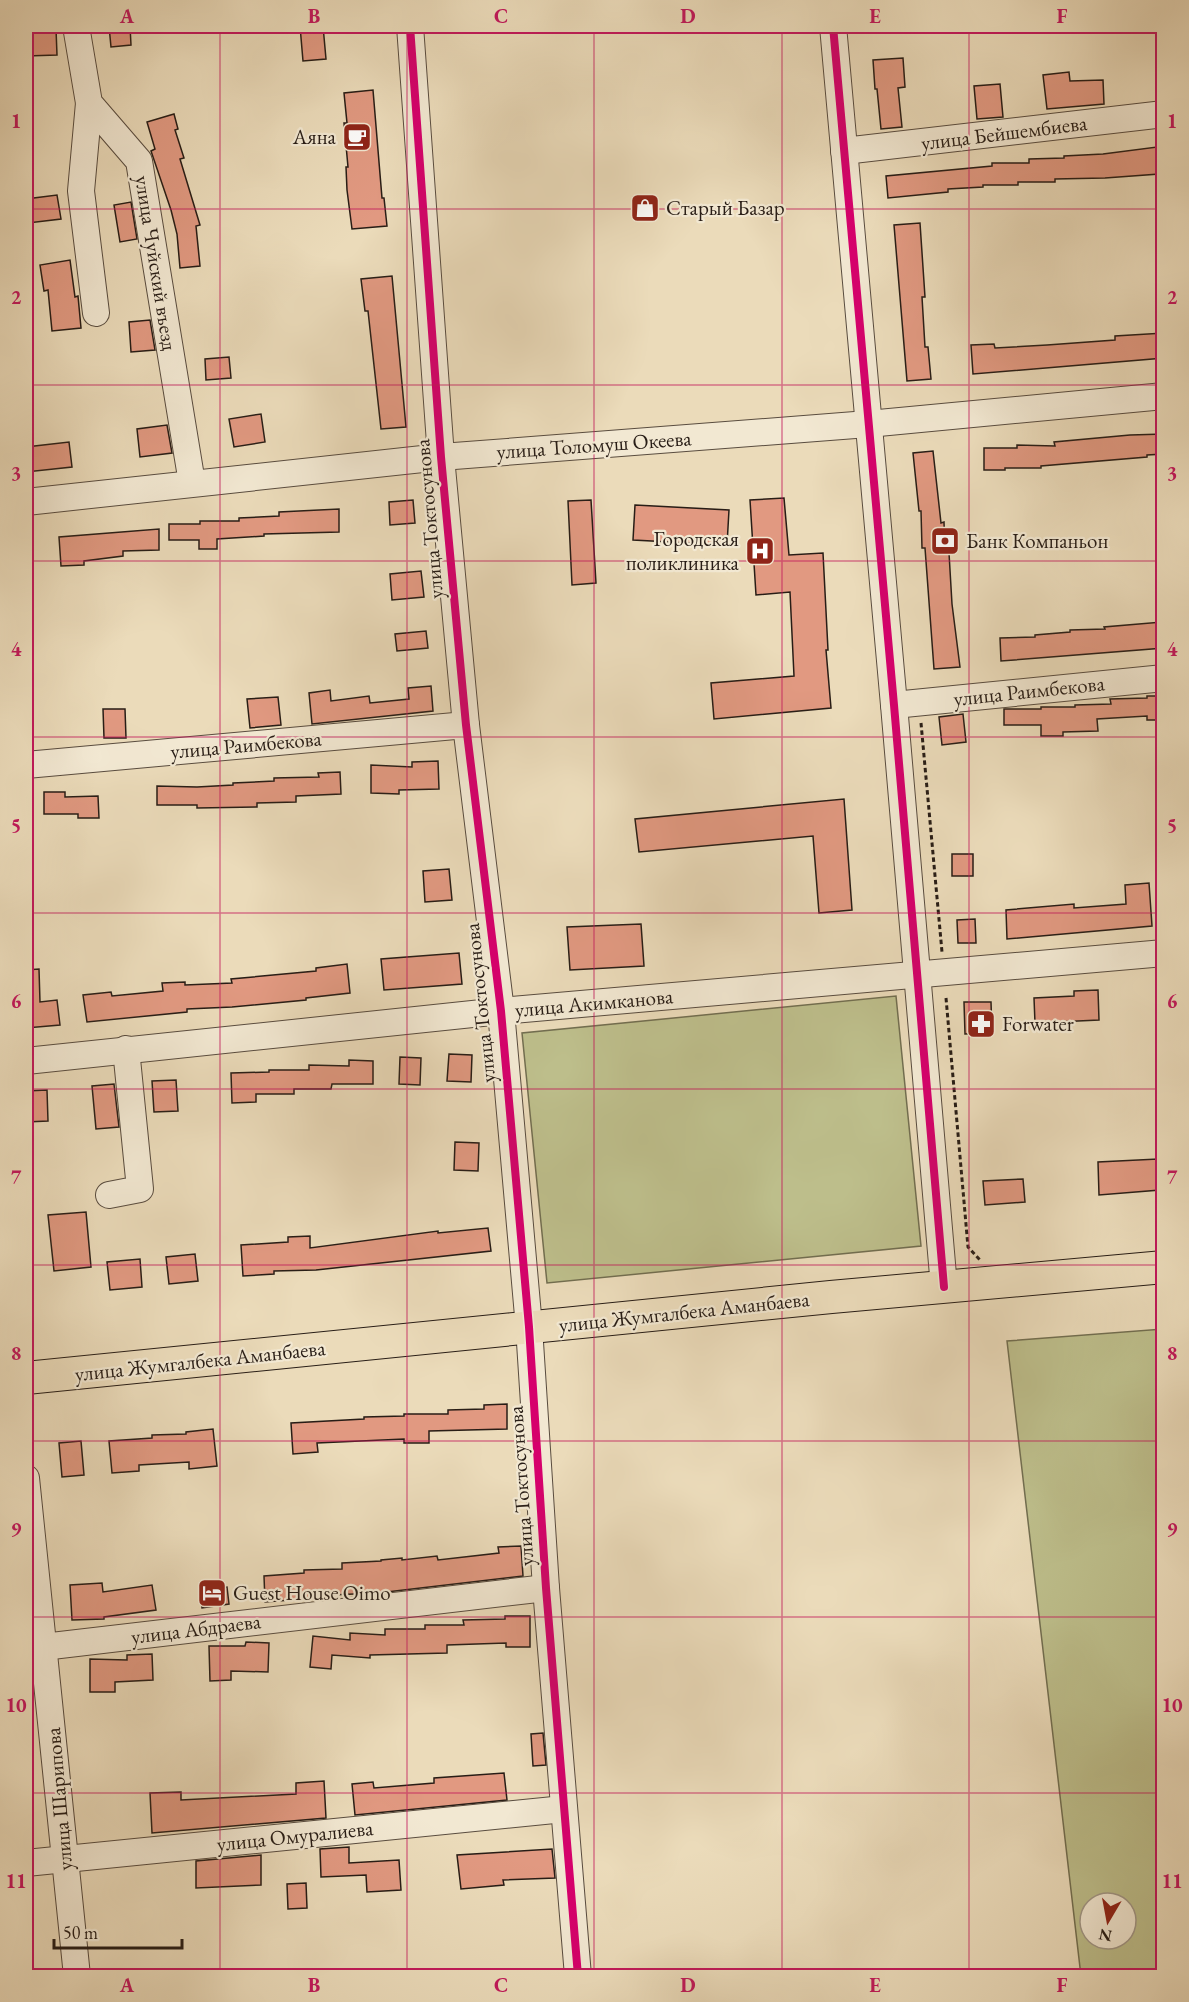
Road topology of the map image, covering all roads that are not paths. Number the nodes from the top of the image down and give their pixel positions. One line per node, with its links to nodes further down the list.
1 (76, 26): 4 (street)
2 (410, 26): 10 (street, улица Токтосунова)
3 (833, 26): 6 (street)
4 (89, 103): 7 (street); 11 (street, улица Чуйский въезд)
5 (1164, 114): 6 (street, улица Бейшембиева)
6 (844, 151): 9 (street)
7 (96, 313)
8 (1164, 396): 9 (street, улица Толомуш Океева)
9 (868, 424): 10 (street, улица Толомуш Океева); 14 (street)
10 (441, 456): 11 (street, улица Толомуш Океева); 15 (street, улица Токтосунова)
11 (192, 483): 12 (street, улица Толомуш Океева)
12 (26, 502)
13 (1164, 678): 14 (street, улица Раимбекова)
14 (894, 705): 18 (street)
15 (466, 726): 16 (street, улица Раимбекова); 19 (street, улица Токтосунова)
16 (26, 765)
17 (1164, 953): 18 (street, улица Акимканова)
18 (917, 975): 19 (street, улица Акимканова); 24 (street)
19 (501, 1011): 20 (street, улица Акимканова); 25 (street, улица Токтосунова)
20 (126, 1049): 21 (street, улица Акимканова); 22 (street)
21 (26, 1060)
22 (109, 1195)
23 (1164, 1267): 24 (main road, улица Жумгалбека Аманбаева)
24 (944, 1287): 25 (main road, улица Жумгалбека Аманбаева)
25 (529, 1327): 26 (main road, улица Жумгалбека Аманбаева); 28 (street, улица Токтосунова)
26 (26, 1378)
27 (26, 1478): 29 (street, улица Шарипова)
28 (546, 1588): 29 (street, улица Абдраева); 30 (street, улица Токтосунова)
29 (35, 1648): 31 (street, улица Шарипова)
30 (564, 1809): 31 (street, улица Омуралиева); 34 (street, улица Токтосунова)
31 (64, 1859): 32 (street, улица Омуралиева); 33 (street, улица Шарипова)
32 (26, 1863)
33 (77, 1977)
34 (578, 1977)

